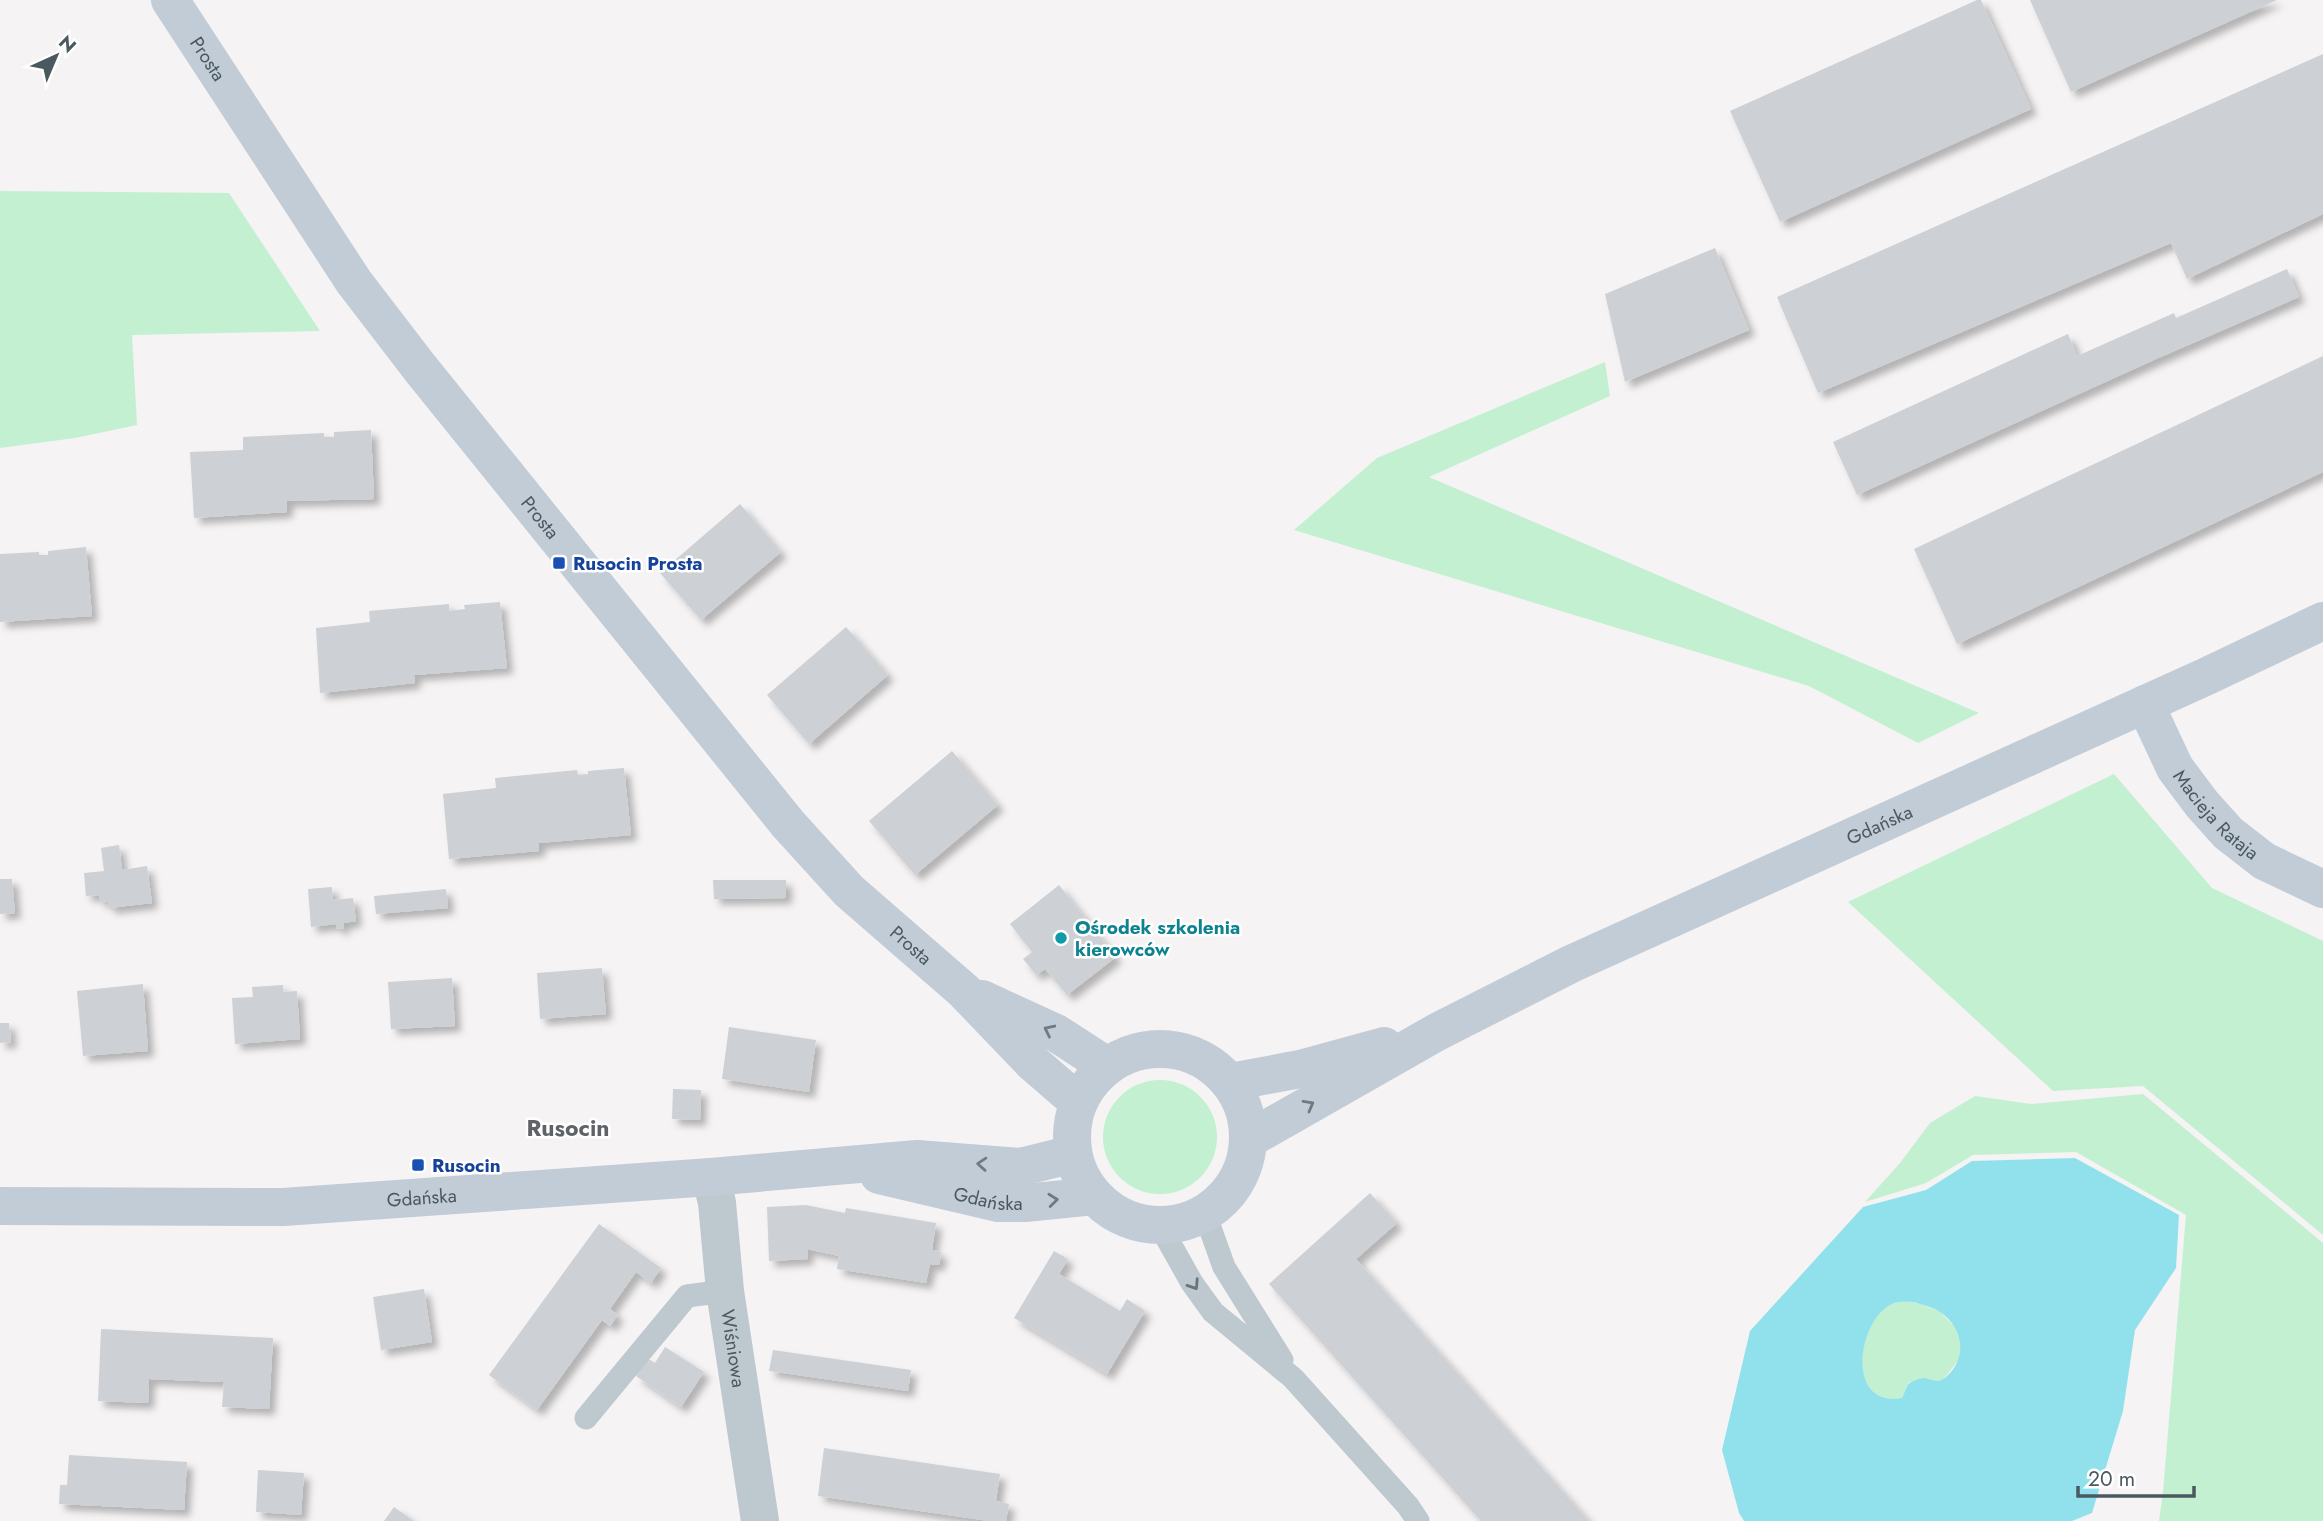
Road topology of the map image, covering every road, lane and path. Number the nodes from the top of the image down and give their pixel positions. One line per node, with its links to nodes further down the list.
1 (170, 0): 5 (street, Prosta)
2 (2323, 621): 3 (street, Gdańska)
3 (2145, 704): 4 (street, Macieja Rataja); 6 (street, Gdańska)
4 (2323, 888)
5 (964, 991): 7 (street, Prosta, one-way to 5); 9 (street, Prosta)
6 (1437, 1032): 8 (street, Gdańska); 10 (street, Gdańska, one-way to 6)
7 (1107, 1066): 8 (street); 9 (street)
8 (1231, 1082): 10 (street)
9 (1078, 1102): 11 (street)
10 (1249, 1139): 16 (street)
11 (1073, 1154): 12 (street, Gdańska, one-way to 12); 14 (street)
12 (842, 1167): 13 (street, Gdańska); 14 (street, Gdańska, one-way to 14)
13 (711, 1177): 15 (street, Gdańska); 18 (street, Wiśniowa)
14 (1094, 1196): 17 (street)
15 (0, 1206)
16 (1205, 1214): 17 (street); 19 (lane)
17 (1160, 1226): 19 (lane, one-way to 19)
18 (725, 1291): 20 (lane); 21 (street, Wiśniowa)
19 (1293, 1378): 22 (lane)
20 (586, 1418)
21 (760, 1521)
22 (1418, 1521)

